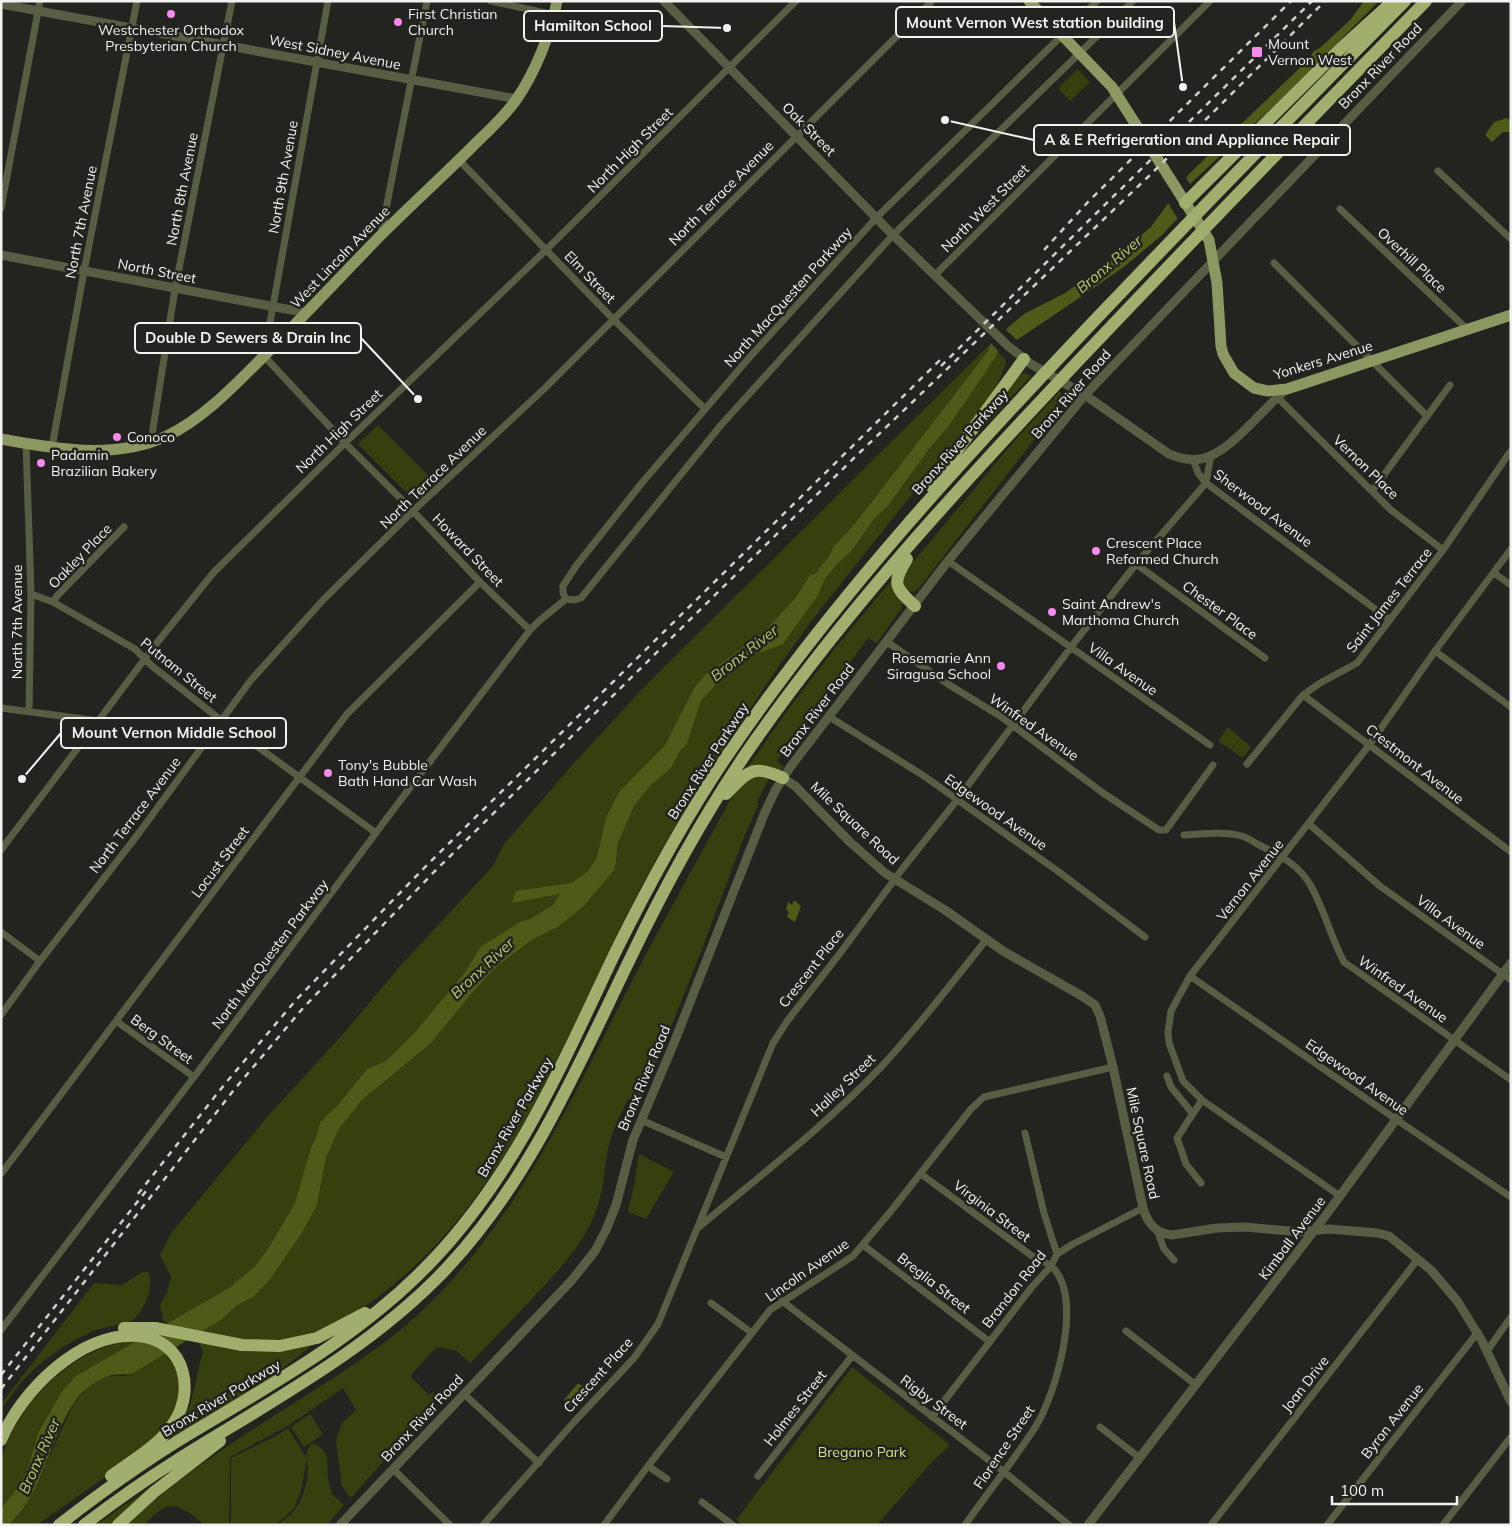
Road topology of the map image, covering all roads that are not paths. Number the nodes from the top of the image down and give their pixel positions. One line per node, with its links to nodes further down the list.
1 (137, 1): 21 (street, North 7th Avenue)
2 (232, 1): 23 (street, North 8th Avenue)
3 (328, 1): 25 (street, North 9th Avenue)
4 (427, 1): 27 (street)
5 (491, 1): 20 (street)
6 (559, 1): 20 (main road, West Lincoln Avenue)
7 (664, 1): 26 (street, Oak Street)
8 (796, 1): 26 (street, North High Street)
9 (932, 1): 30 (street, North Terrace Avenue)
10 (1029, 1): 22 (main road, Yonkers Avenue)
11 (1096, 1): 22 (street, North MacQuesten Parkway)
12 (1133, 1): 24 (street, North MacQuesten Parkway)
13 (1210, 1): 28 (street, North West Street)
14 (1393, 1): 33 (highway)
15 (1405, 1): 72 (highway, Bronx River Parkway)
16 (1426, 1): 73 (highway, Bronx River Parkway)
17 (1462, 1): 42 (street, Bronx River Road)
18 (1, 4): 19 (street, West Sidney Avenue)
19 (39, 6): 21 (street, West Sidney Avenue); 34 (street)
20 (554, 15): 29 (main road, West Lincoln Avenue)
21 (132, 27): 23 (street, West Sidney Avenue); 44 (street, North 7th Avenue)
22 (1062, 34): 24 (main road, Yonkers Avenue); 36 (street, North MacQuesten Parkway)
23 (224, 44): 25 (street, West Sidney Avenue); 46 (street, North 8th Avenue)
24 (1081, 54): 28 (main road, Yonkers Avenue); 38 (street, North MacQuesten Parkway)
25 (317, 62): 27 (street, West Sidney Avenue); 47 (street, North 9th Avenue)
26 (729, 69): 30 (street, Oak Street); 40 (street, North High Street)
27 (411, 80): 29 (street, West Sidney Avenue); 37 (street)
28 (1117, 96): 33 (main road, Yonkers Avenue); 45 (street, North West Street)
29 (517, 99): 31 (main road, West Lincoln Avenue)
30 (796, 135): 36 (street, Oak Street); 50 (street, North Terrace Avenue)
31 (459, 160): 37 (main road, West Lincoln Avenue); 40 (street, Elm Street)
32 (1438, 171): 39 (street)
33 (1185, 203): 42 (main road, Yonkers Avenue)
34 (1, 208)
35 (1340, 209): 51 (street, Overhill Place)
36 (877, 217): 38 (street, Oak Street); 59 (street, North MacQuesten Parkway)
37 (381, 235): 48 (main road, West Lincoln Avenue)
38 (893, 235): 45 (street, Oak Street); 83 (street, North MacQuesten Parkway)
39 (1510, 235)
40 (546, 250): 50 (street, Elm Street); 63 (street, North High Street)
41 (1, 255): 44 (street, North Street)
42 (1213, 262): 56 (main road, Yonkers Avenue); 57 (street, Bronx River Road)
43 (1274, 263): 54 (street)
44 (84, 271): 46 (street, North Street); 65 (street, North 7th Avenue)
45 (935, 275): 53 (street)
46 (176, 289): 47 (street, North Street); 62 (street, North 8th Avenue)
47 (273, 307): 48 (street, North Street); 52 (street, North 9th Avenue)
48 (307, 313): 52 (main road, West Lincoln Avenue)
49 (1511, 315): 51 (main road, Yonkers Avenue)
50 (613, 319): 59 (street, Elm Street); 71 (street, North Terrace Avenue)
51 (1468, 330): 54 (main road, Yonkers Avenue)
52 (264, 356): 62 (main road, West Lincoln Avenue); 63 (street, Howard Street)
53 (1024, 359): 57 (street); 72 (highway)
54 (1373, 361): 56 (main road, Yonkers Avenue); 60 (street)
55 (1450, 385): 60 (street)
56 (1287, 389): 58 (street)
57 (1084, 394): 68 (street); 77 (street, Bronx River Road)
58 (1277, 397): 67 (street); 70 (street, Vernon Place)
59 (705, 409): 83 (street, North MacQuesten Parkway)
60 (1427, 416): 70 (street)
61 (1, 439): 64 (main road, West Lincoln Avenue)
62 (151, 442): 65 (main road, West Lincoln Avenue)
63 (345, 442): 71 (street, Howard Street); 92 (street, North High Street)
64 (26, 444): 65 (main road, West Lincoln Avenue); 82 (street, North 7th Avenue)
65 (52, 447)
66 (1510, 452): 75 (street, Saint James Terrace)
67 (1211, 455): 68 (street); 69 (street)
68 (1193, 459): 69 (street, Sherwood Avenue)
69 (1206, 483): 78 (street, Crescent Place); 86 (street, Sherwood Avenue)
70 (1372, 491): 75 (street, Vernon Place)
71 (413, 511): 80 (street, Howard Street); 98 (street, North Terrace Avenue)
72 (914, 516): 150 (highway, Bronx River Parkway)
73 (931, 521): 85 (highway); 108 (highway, Bronx River Parkway)
74 (124, 528): 84 (street, Oakley Place)
75 (1443, 550): 86 (street, Saint James Terrace)
76 (1511, 550): 79 (street, Vernon Avenue)
77 (948, 561): 85 (street, Bronx River Road); 89 (street, Villa Avenue)
78 (1136, 564): 89 (street, Crescent Place); 91 (street, Chester Place)
79 (1494, 573): 81 (street); 90 (street, Vernon Avenue)
80 (480, 582): 87 (street, Howard Street); 105 (street, Locust Street)
81 (1511, 585)
82 (31, 594): 84 (street, Putnam Street); 96 (street, North 7th Avenue)
83 (566, 599): 87 (street, North MacQuesten Parkway)
84 (53, 602): 92 (street, Putnam Street)
85 (915, 606): 88 (street, Bronx River Road)
86 (1390, 620): 93 (street, Saint James Terrace)
87 (530, 630): 110 (street, North MacQuesten Parkway)
88 (887, 642): 97 (street, Bronx River Road); 100 (street, Winfred Avenue)
89 (1071, 647): 100 (street, Crescent Place); 102 (street, Villa Avenue)
90 (1435, 651): 94 (street); 101 (street, Vernon Avenue)
91 (1265, 658)
92 (145, 659): 98 (street, Putnam Street); 99 (street, North High Street)
93 (1303, 695): 101 (street, Crestmont Avenue); 103 (street, Saint James Terrace)
94 (1511, 707)
95 (1, 708): 96 (street)
96 (29, 711): 99 (street)
97 (828, 716): 106 (street, Bronx River Road); 107 (street, Edgewood Avenue)
98 (221, 720): 105 (street, Putnam Street); 119 (street, North Terrace Avenue)
99 (99, 721): 112 (street, North High Street)
100 (1012, 726): 104 (street, Winfred Avenue); 107 (street, Crescent Place)
101 (1370, 744): 109 (street, Vernon Avenue); 113 (street, Crestmont Avenue)
102 (1210, 745)
103 (1247, 764)
104 (1213, 765)
105 (299, 778): 110 (street, Putnam Street); 124 (street, Locust Street)
106 (783, 778): 108 (highway); 115 (street, Mile Square Road); 132 (street, Bronx River Road)
107 (957, 800): 115 (street, Crescent Place); 117 (street, Edgewood Avenue)
108 (709, 812): 166 (highway, Bronx River Parkway)
109 (1309, 824): 114 (street, Vernon Avenue); 122 (street, Villa Avenue)
110 (376, 834): 128 (street, North MacQuesten Parkway)
111 (1184, 835): 114 (street, Winfred Avenue)
112 (1, 850)
113 (1511, 852)
114 (1284, 857): 121 (street, Vernon Avenue); 125 (street, Winfred Avenue)
115 (895, 879): 118 (street, Mile Square Road); 135 (street, Crescent Place)
116 (1, 932): 119 (street)
117 (1145, 936)
118 (986, 940): 126 (street, Mile Square Road); 142 (street, Halley Street)
119 (40, 961): 123 (street, North Terrace Avenue)
120 (1511, 963): 122 (street, Kimball Avenue)
121 (1190, 976): 130 (street, Vernon Avenue); 133 (street, Edgewood Avenue)
122 (1507, 977): 125 (street, Kimball Avenue)
123 (1, 1014)
124 (116, 1021): 128 (street, Berg Street); 136 (street, Locust Street)
125 (1455, 1041): 129 (street, Winfred Avenue); 133 (street, Kimball Avenue)
126 (1113, 1067): 137 (street, Lincoln Avenue); 141 (street, Mile Square Road)
127 (1167, 1076): 131 (street)
128 (194, 1077): 155 (street, North MacQuesten Parkway)
129 (1511, 1080)
130 (1202, 1100): 131 (street); 139 (street, Vernon Avenue)
131 (1193, 1114): 138 (street)
132 (641, 1120): 135 (street); 164 (street, Bronx River Road)
133 (1397, 1120): 139 (street, Kimball Avenue); 140 (street, Edgewood Avenue)
134 (1025, 1133): 146 (street)
135 (726, 1157): 142 (street, Crescent Place)
136 (1, 1174)
137 (921, 1174): 145 (street, Lincoln Avenue); 149 (street, Virginia Street)
138 (1201, 1183)
139 (1340, 1196): 144 (street, Kimball Avenue)
140 (1511, 1197)
141 (1143, 1208): 143 (street, Mile Square Road); 146 (street, Brandon Road)
142 (697, 1229): 173 (street, Crescent Place)
143 (1157, 1230): 144 (street); 148 (street)
144 (1315, 1230): 147 (street); 163 (street, Kimball Avenue)
145 (863, 1244): 151 (street, Lincoln Avenue); 160 (street, Breglia Street)
146 (1057, 1254): 149 (street, Brandon Road)
147 (1418, 1259): 158 (street); 192 (street, Joan Drive)
148 (1174, 1260)
149 (1051, 1266): 160 (street, Brandon Road); 176 (street, Florence Street)
150 (399, 1293): 168 (highway); 181 (highway, Bronx River Parkway)
151 (782, 1301): 159 (street, Lincoln Avenue); 162 (street, Rigby Street)
152 (711, 1303): 159 (street)
153 (1, 1315): 155 (street)
154 (1511, 1317): 161 (street)
155 (9, 1320): 156 (street, North MacQuesten Parkway)
156 (1, 1330)
157 (1126, 1331): 163 (street)
158 (1478, 1332): 161 (street); 193 (street, Byron Avenue)
159 (752, 1333): 174 (street, Lincoln Avenue)
160 (990, 1342): 167 (street, Brandon Road)
161 (1487, 1351): 165 (street)
162 (852, 1356): 167 (street, Rigby Street); 177 (street, Holmes Street)
163 (1196, 1385): 172 (street, Kimball Avenue)
164 (464, 1394): 173 (street); 175 (street, Bronx River Road)
165 (1511, 1402)
166 (257, 1412): 182 (highway, Bronx River Parkway); 183 (highway)
167 (932, 1416): 176 (street, Rigby Street)
168 (1, 1420)
169 (1100, 1427): 172 (street)
170 (1511, 1437): 194 (street)
171 (1, 1440): 180 (highway)
172 (1140, 1458): 191 (street, Kimball Avenue)
173 (539, 1464): 186 (street, Crescent Place)
174 (648, 1466): 178 (street); 187 (street, Lincoln Avenue)
175 (393, 1469): 184 (street, Bronx River Road); 185 (street)
176 (1004, 1471): 189 (street, Florence Street); 190 (street, Rigby Street)
177 (758, 1476)
178 (667, 1480)
179 (702, 1502): 188 (street)
180 (54, 1525)
181 (59, 1525)
182 (84, 1525)
183 (118, 1525)
184 (340, 1525)
185 (450, 1525)
186 (483, 1525)
187 (604, 1525)
188 (733, 1525)
189 (965, 1525)
190 (1069, 1525)
191 (1088, 1525)
192 (1211, 1525)
193 (1327, 1525)
194 (1443, 1525)

